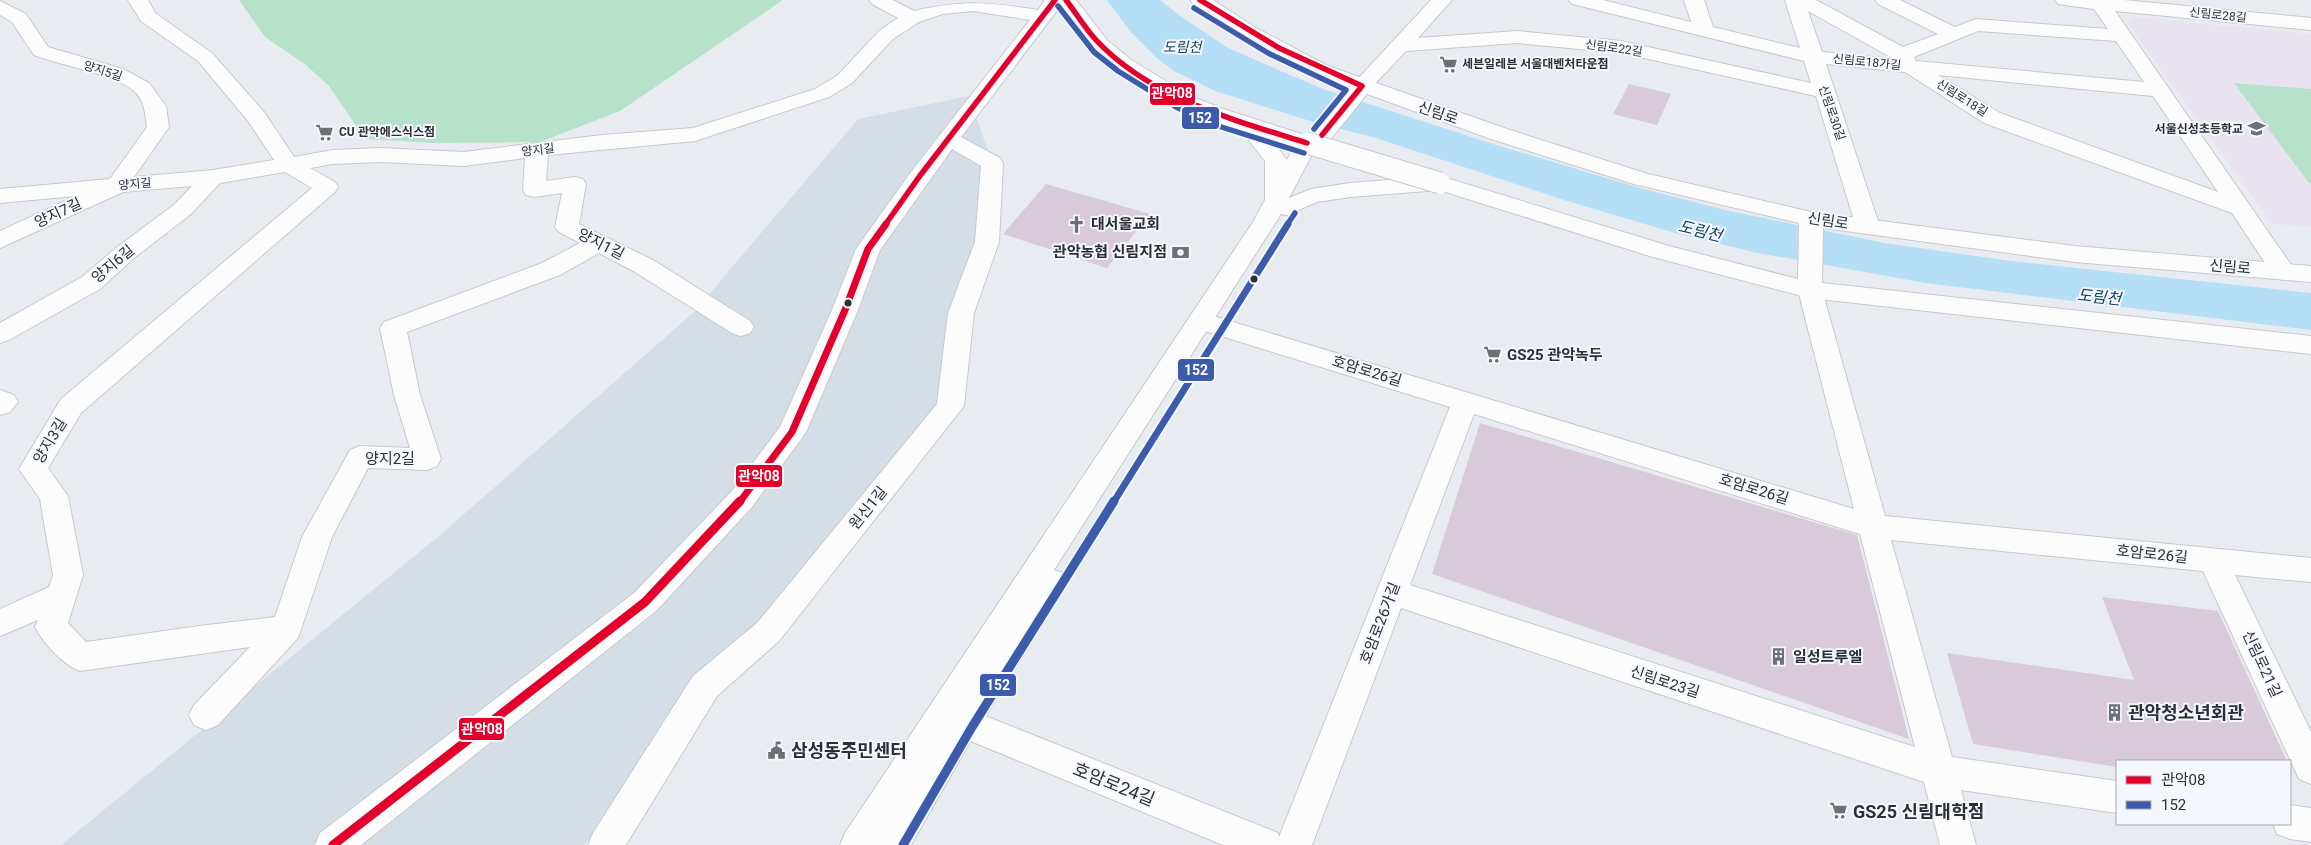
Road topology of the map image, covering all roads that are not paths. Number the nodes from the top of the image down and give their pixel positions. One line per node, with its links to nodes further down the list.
1 (138, 0): 32 (street)
2 (879, 0): 16 (street)
3 (1066, 0): 28 (street)
4 (1200, 0): 25 (street, 신림로)
5 (1442, 0): 22 (street)
6 (1579, 0): 19 (street, 신림로18가길)
7 (1694, 0): 19 (street)
8 (1795, 0): 23 (street, 신림로30길)
9 (1802, 0): 24 (street)
10 (1885, 0): 20 (street)
11 (2065, 0): 12 (street, 신림로28길)
12 (2100, 3): 18 (street, 신림로28길); 21 (street)
13 (2282, 4): 17 (street)
14 (0, 7): 35 (street, 양지5길)
15 (1048, 8): 16 (street, 양지길); 30 (street)
16 (912, 18): 31 (street, 양지길)
17 (2311, 19)
18 (2311, 24)
19 (1704, 30): 23 (street, 신림로18가길)
20 (1954, 34): 21 (street); 24 (street)
21 (2123, 36): 26 (street)
22 (1400, 45): 25 (street); 27 (street, 신림로22길)
23 (1813, 56): 24 (street, 신림로18가길); 27 (street, 신림로30길)
24 (1906, 60): 26 (street, 신림로18가길); 38 (street, 신림로18길)
25 (1359, 88): 29 (street); 39 (street, 신림로)
26 (2160, 90): 38 (street)
27 (1824, 92): 40 (street, 신림로30길)
28 (1248, 125): 29 (street); 37 (street)
29 (1320, 138): 34 (street, bridge); 37 (street)
30 (949, 139): 68 (street); 69 (street, 원신1길)
31 (537, 150): 32 (street, 양지길); 42 (street, 양지1길)
32 (288, 164): 33 (street, 양지길); 57 (street, 양지3길)
33 (213, 177): 35 (street, 양지길); 48 (street, 양지6길)
34 (1440, 183): 37 (street); 45 (street)
35 (117, 186): 36 (street, 양지길); 41 (street, 양지7길)
36 (0, 196)
37 (1282, 206): 46 (street); 70 (street)
38 (2240, 208): 43 (street)
39 (1811, 222): 40 (street, 신림로); 45 (street)
40 (1868, 227): 43 (street, 신림로)
41 (0, 240)
42 (598, 242): 47 (street, 양지1길); 59 (street, 양지2길)
43 (2284, 272): 44 (street, 신림로)
44 (2311, 274)
45 (1810, 290): 49 (street); 53 (street)
46 (1214, 324): 51 (street, 호암로26길); 62 (street)
47 (741, 327)
48 (0, 334)
49 (2311, 345)
50 (0, 400): 52 (street)
51 (1466, 401): 53 (street, 호암로26길); 56 (street, 호암로26가길)
52 (0, 405)
53 (1873, 526): 54 (street, 호암로26길); 64 (street)
54 (2213, 560): 55 (street, 호암로26길); 61 (street, 신림로21길)
55 (2311, 570)
56 (1392, 592): 64 (street, 신림로23길); 73 (street, 호암로26가길)
57 (61, 595): 58 (street); 59 (street, 양지3길)
58 (0, 623)
59 (288, 629): 60 (street, 양지2길)
60 (206, 715)
61 (2300, 721): 63 (street, 신림로21길)
62 (964, 722): 71 (street); 72 (street, 호암로24길)
63 (2311, 768)
64 (1938, 771): 65 (street, 신림로23길); 74 (street)
65 (2116, 797)
66 (2291, 822): 67 (street)
67 (2311, 825)
68 (333, 845)
69 (606, 845)
70 (858, 845)
71 (891, 845)
72 (1265, 845)
73 (1294, 845)
74 (1958, 845)

